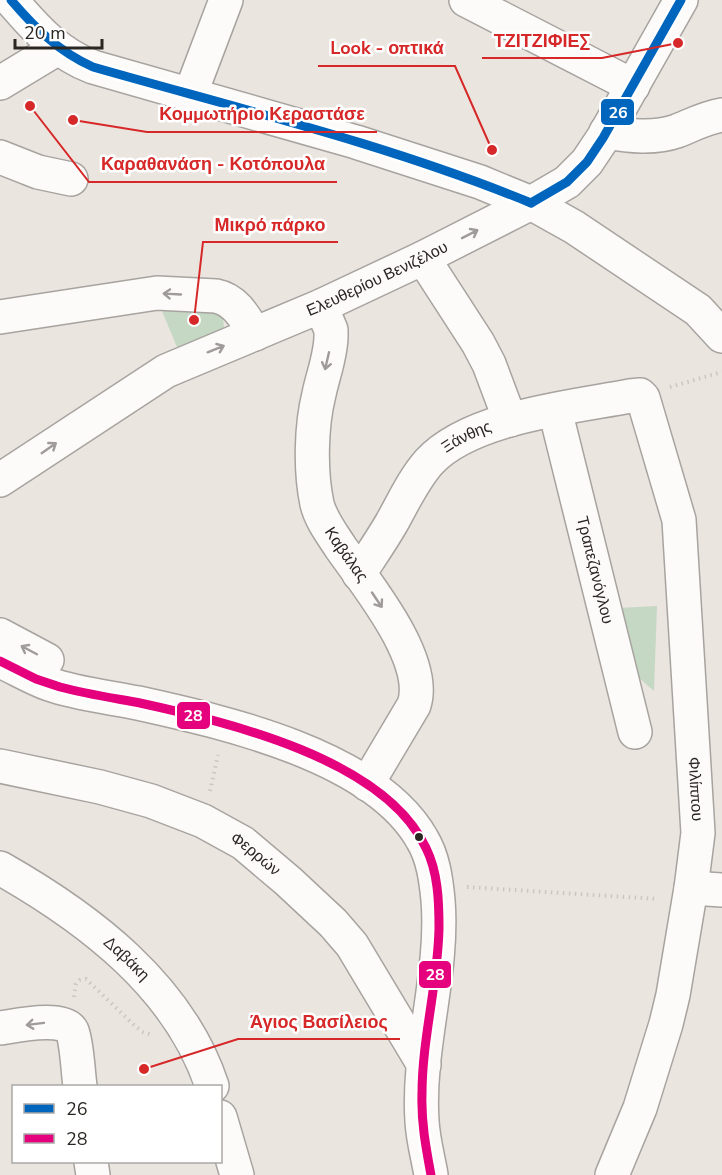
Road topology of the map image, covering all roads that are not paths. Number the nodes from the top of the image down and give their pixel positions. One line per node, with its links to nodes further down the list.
1 (11, 0): 5 (street)
2 (226, 0): 8 (street)
3 (466, 0): 7 (street)
4 (681, 0): 7 (street, Ελευθερίου Βενιζέλου)
5 (58, 48): 6 (street); 8 (street)
6 (0, 83)
7 (633, 86): 10 (street, Ελευθερίου Βενιζέλου)
8 (190, 95): 13 (street)
9 (722, 115): 10 (street)
10 (606, 132): 13 (street, Ελευθερίου Βενιζέλου)
11 (0, 157): 12 (street)
12 (71, 179)
13 (531, 203): 14 (street, Ελευθερίου Βενιζέλου, one-way to 13); 18 (street)
14 (423, 258): 15 (street, Ελευθερίου Βενιζέλου); 21 (street)
15 (321, 306): 17 (street, Ελευθερίου Βενιζέλου); 23 (street, Καβάλας, one-way to 23)
16 (0, 317): 17 (street, one-way to 16)
17 (255, 334): 22 (street, Ελευθερίου Βενιζέλου, one-way to 17)
18 (722, 336)
19 (640, 395): 20 (street, Ξάνθης); 31 (street, Φιλίππου)
20 (555, 410): 21 (street, Ξάνθης); 27 (street, Τραπεζανόγλου)
21 (510, 420): 23 (street, Ξάνθης)
22 (0, 480)
23 (359, 574): 29 (street, Καβάλας, one-way to 29)
24 (0, 635): 26 (street, one-way to 24)
25 (0, 661): 26 (street)
26 (138, 704): 29 (street)
27 (635, 732)
28 (0, 766): 33 (street, Φερρών)
29 (367, 784): 33 (street)
30 (0, 868): 35 (street, Δαβάκη)
31 (707, 889): 39 (street, Φιλίππου)
32 (0, 1028): 34 (street, one-way to 32)
33 (424, 1065): 38 (street)
34 (80, 1085)
35 (212, 1085)
36 (222, 1124): 37 (street)
37 (237, 1175)
38 (431, 1175)
39 (612, 1175)

